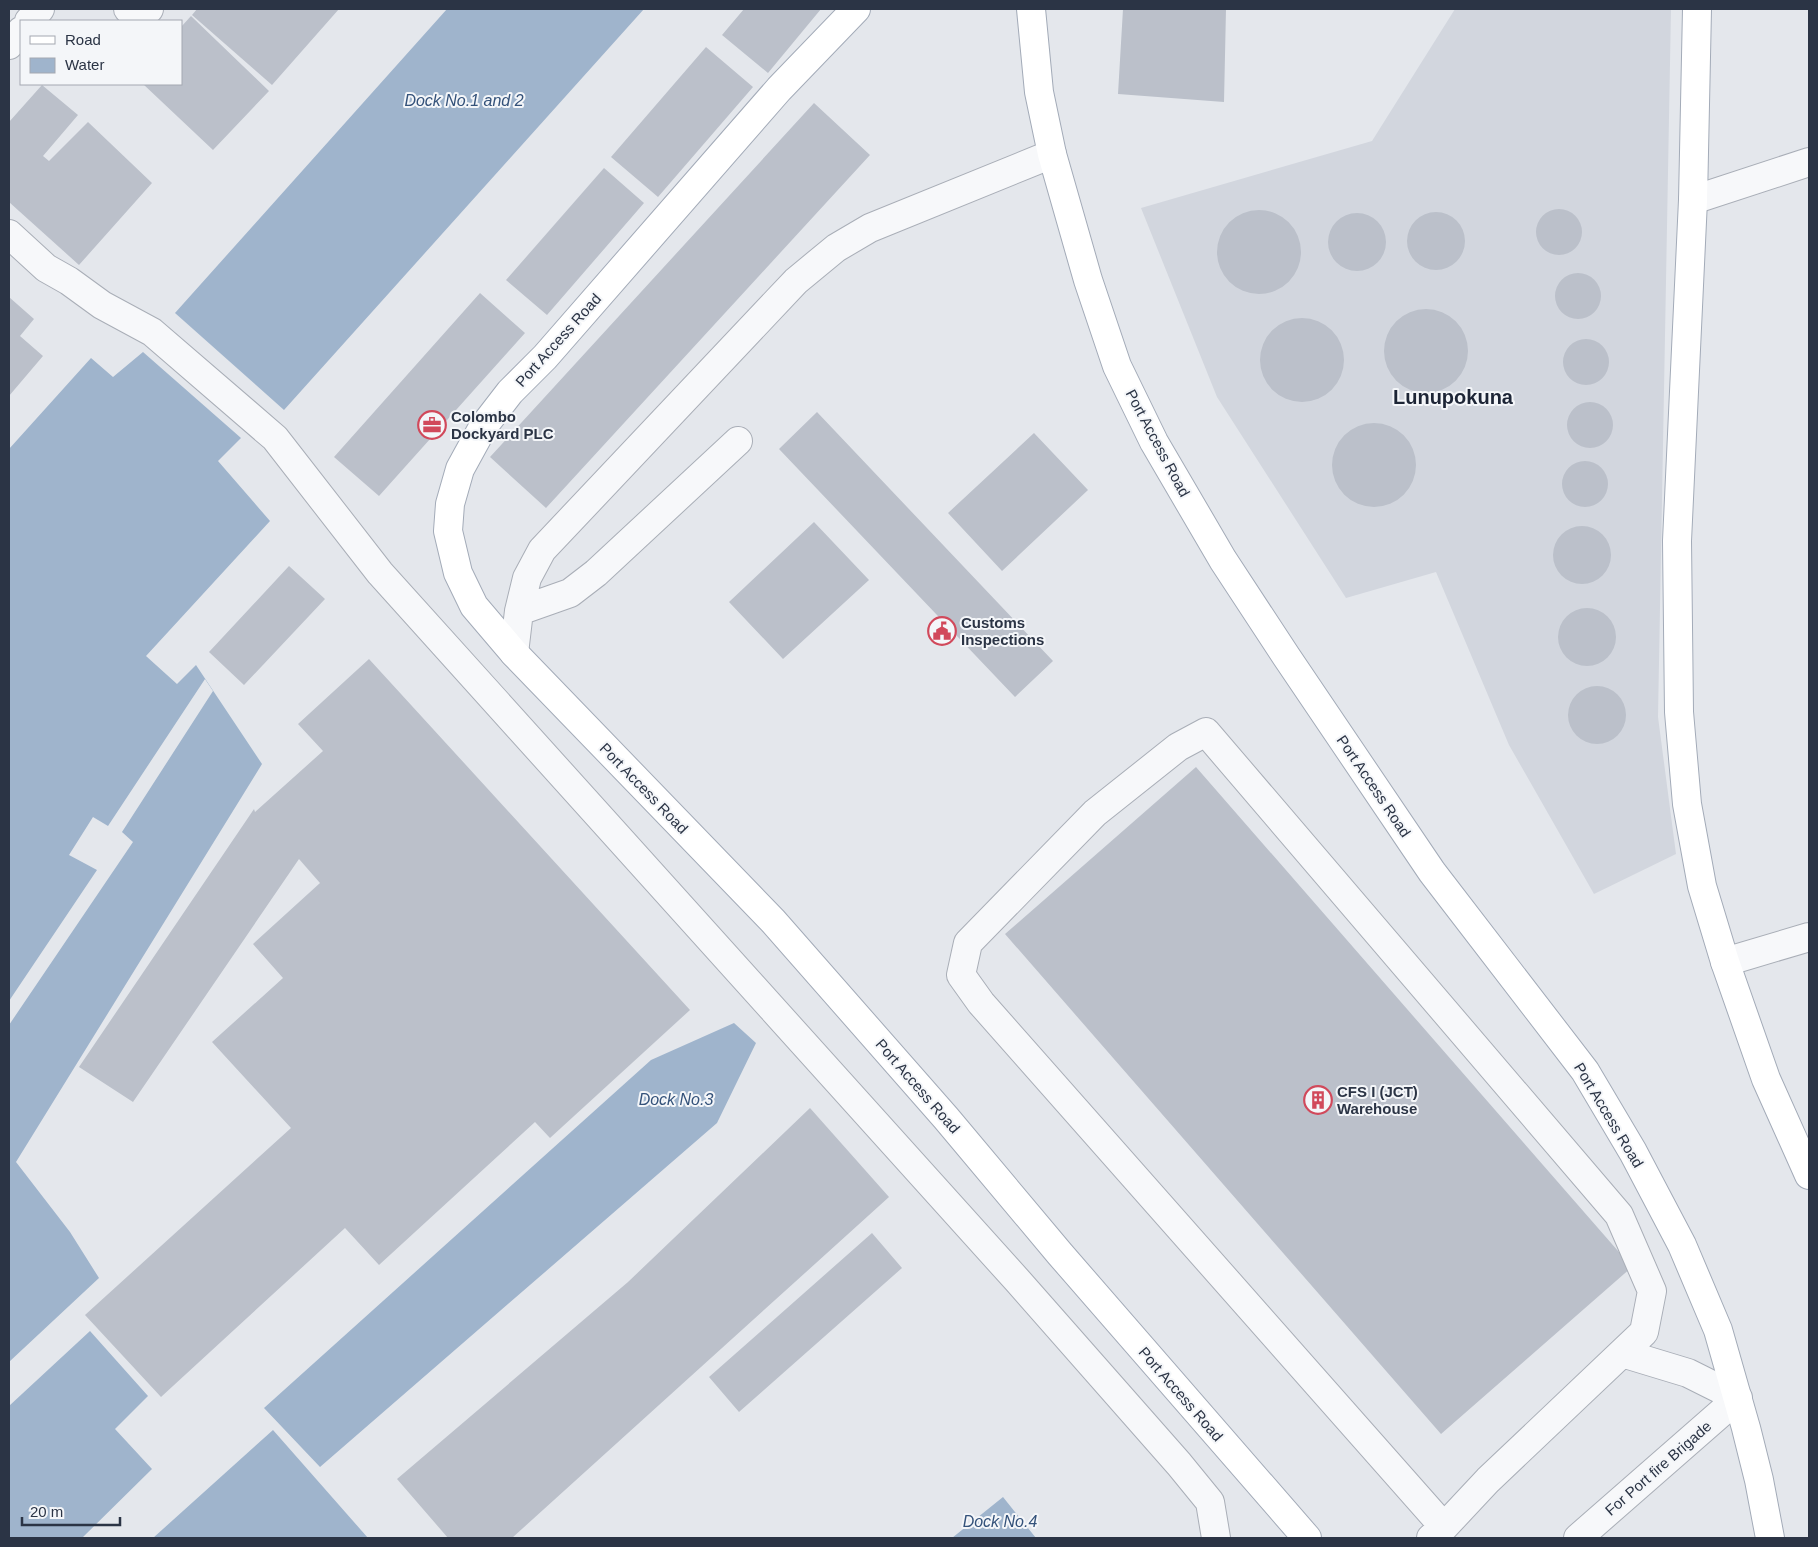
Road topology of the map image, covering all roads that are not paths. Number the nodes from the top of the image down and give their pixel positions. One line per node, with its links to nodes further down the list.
1 (40, 9): 7 (street)
2 (128, 9): 3 (street)
3 (149, 9)
4 (856, 9): 16 (main road, Port Access Road)
5 (1031, 9): 10 (main road, Port Access Road)
6 (1697, 9): 12 (main road)
7 (30, 20)
8 (20, 32): 9 (street)
9 (9, 45)
10 (1052, 154): 15 (street); 21 (main road, Port Access Road)
11 (1809, 162): 12 (street)
12 (1693, 200): 18 (main road)
13 (9, 234): 23 (street)
14 (738, 441): 15 (street)
15 (518, 611): 16 (street)
16 (514, 653): 24 (main road, Port Access Road)
17 (1809, 937): 18 (street)
18 (1725, 962): 19 (main road)
19 (1809, 1175)
20 (1622, 1353): 21 (street); 22 (street); 22 (street)
21 (1738, 1398): 25 (street, For Port fire Brigade); 26 (main road, Port Access Road)
22 (1437, 1533)
23 (1216, 1538)
24 (1306, 1538)
25 (1578, 1538)
26 (1770, 1538)

